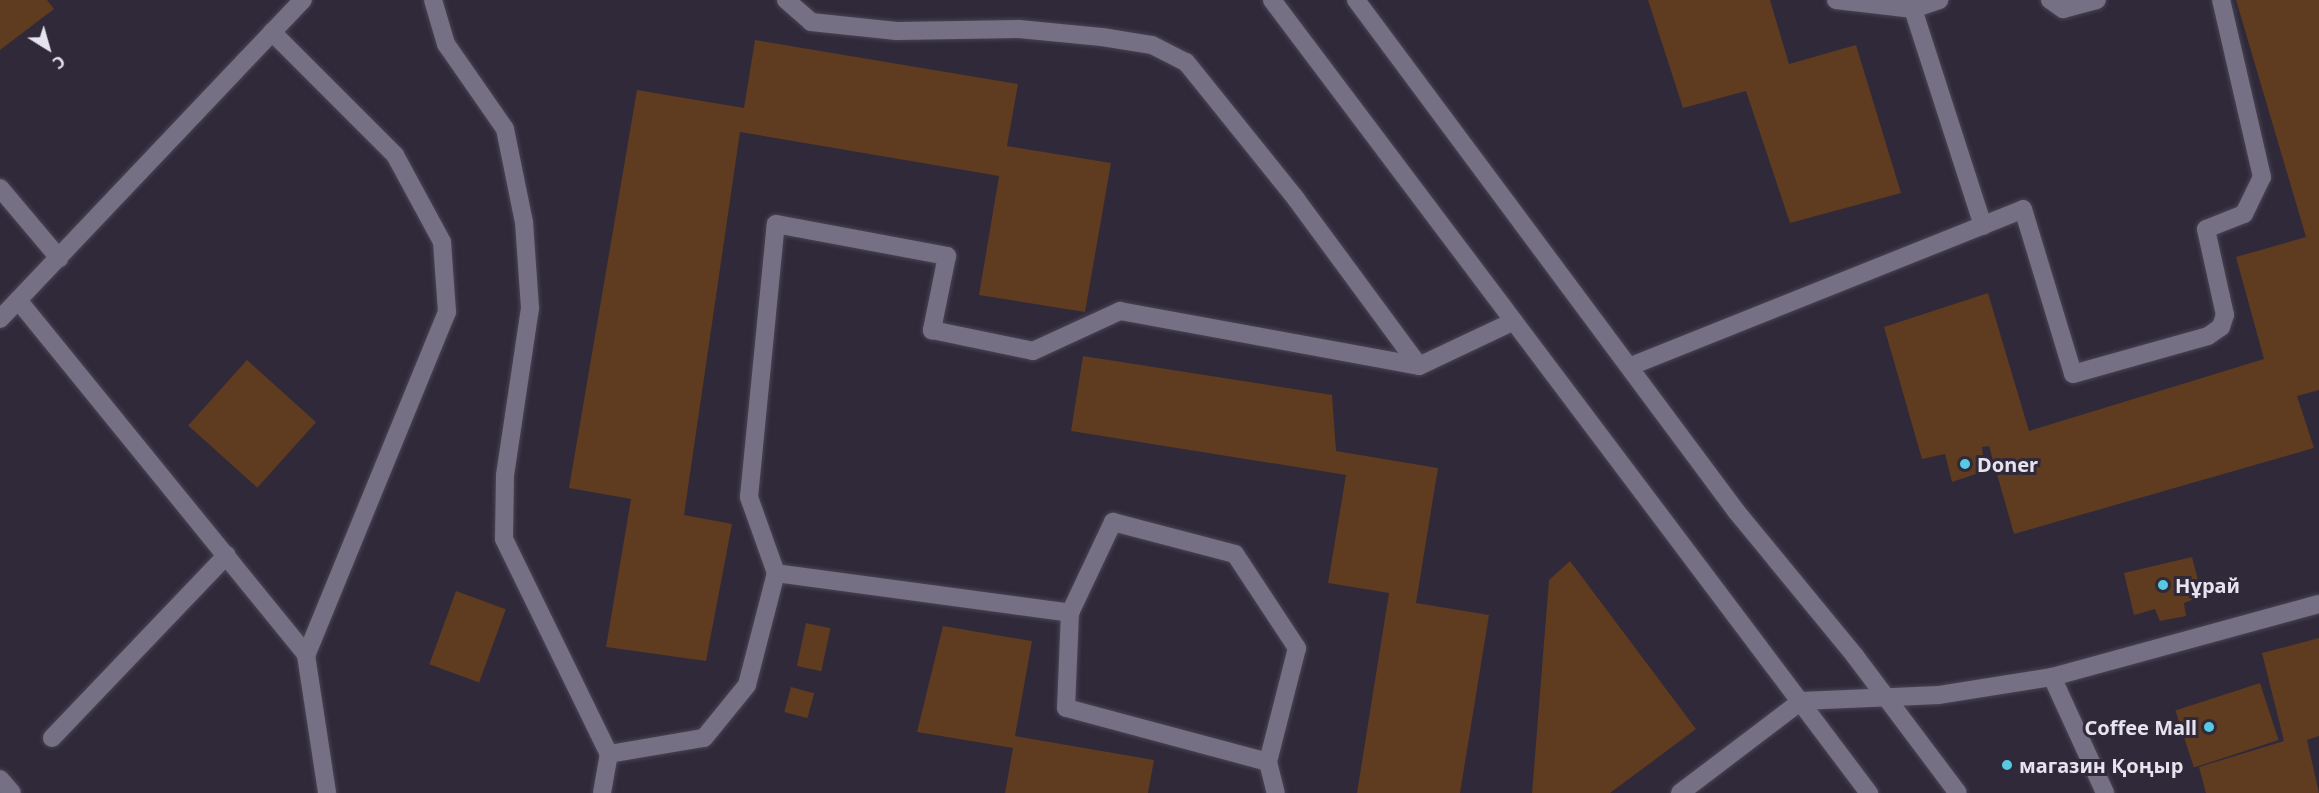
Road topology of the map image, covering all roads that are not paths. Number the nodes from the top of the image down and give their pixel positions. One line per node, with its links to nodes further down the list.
1 (303, 0): 12 (street)
2 (433, 0): 30 (street)
3 (786, 0): 19 (street)
4 (1272, 0): 18 (street)
5 (1356, 0): 20 (street)
6 (1836, 0): 11 (street)
7 (1939, 0): 11 (street)
8 (2050, 0): 9 (street)
9 (2097, 0)
10 (2221, 0): 14 (street)
11 (1913, 9): 14 (street)
12 (272, 32): 15 (street); 25 (street)
13 (0, 188): 15 (street)
14 (1983, 226): 20 (street)
15 (59, 258): 16 (street)
16 (18, 300): 17 (street); 21 (street)
17 (0, 319)
18 (1514, 321): 19 (street); 28 (street)
19 (1419, 366): 22 (street)
20 (1631, 366): 27 (street)
21 (227, 555): 25 (street); 29 (street)
22 (776, 573): 24 (street); 30 (street)
23 (2319, 604): 26 (street)
24 (1070, 613): 31 (street); 31 (street)
25 (306, 655): 34 (street)
26 (2052, 677): 27 (street); 40 (street)
27 (1887, 698): 28 (street); 39 (street)
28 (1801, 701): 37 (street); 38 (street)
29 (52, 738)
30 (609, 754): 35 (street)
31 (1268, 762): 36 (street)
32 (0, 779): 33 (street)
33 (12, 793)
34 (327, 793)
35 (602, 793)
36 (1276, 793)
37 (1680, 793)
38 (1869, 793)
39 (1958, 793)
40 (2105, 793)

